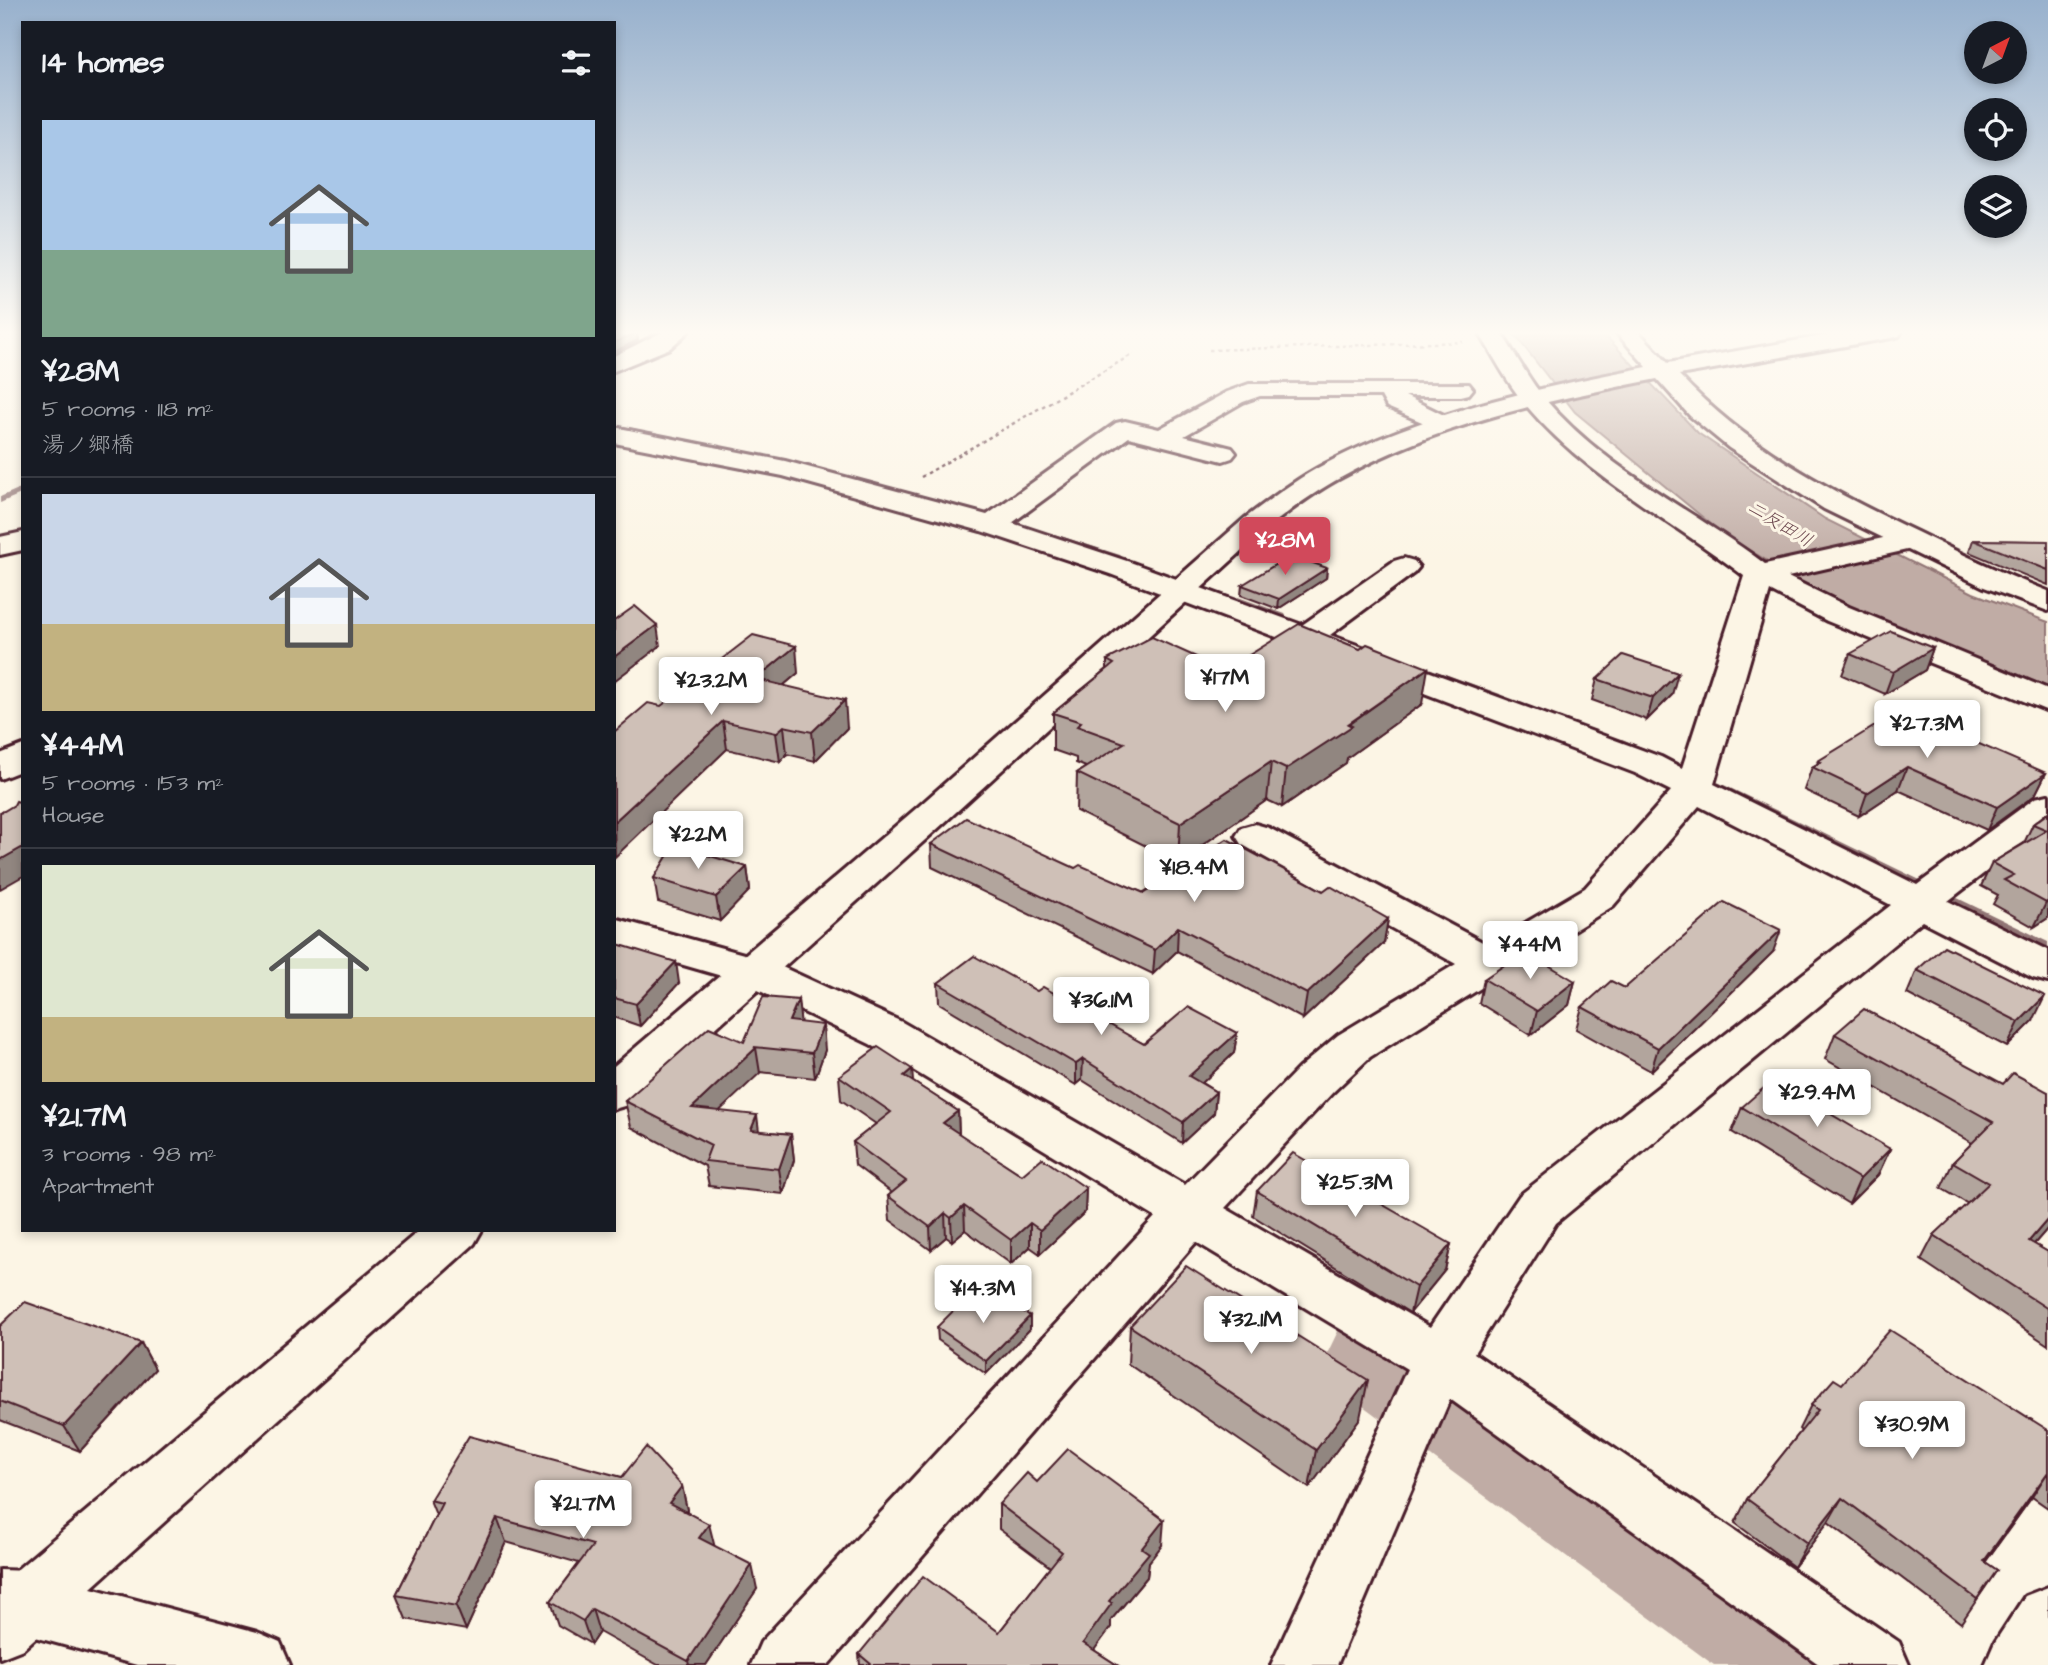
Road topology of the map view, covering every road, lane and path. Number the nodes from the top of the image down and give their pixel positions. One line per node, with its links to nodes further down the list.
1 (1039, 409): 11 (path)
2 (1214, 409): 9 (street)
3 (1410, 409): 7 (street)
4 (1495, 409): 7 (street)
5 (1542, 409): 17 (street)
6 (1697, 409): 14 (street)
7 (1443, 424): 18 (street)
8 (616, 435): 11 (street)
9 (1162, 438): 10 (street); 12 (street)
10 (1223, 453)
11 (888, 496): 12 (street)
12 (991, 525): 18 (street)
13 (21, 541): 15 (street)
14 (1910, 541): 17 (street); 19 (street)
15 (0, 546)
16 (1404, 567): 20 (street)
17 (1760, 574): 21 (street); 24 (street)
18 (1180, 591): 20 (street); 33 (street)
19 (2048, 602)
20 (1305, 638): 24 (street)
21 (2048, 701)
22 (21, 756): 23 (street)
23 (0, 768)
24 (1698, 778): 29 (street); 31 (street)
25 (0, 784): 26 (street)
26 (21, 789)
27 (2048, 806): 29 (street)
28 (1255, 836): 31 (street)
29 (1929, 895): 32 (street); 37 (street)
30 (616, 932): 33 (street)
31 (1489, 964): 35 (street)
32 (2048, 968)
33 (754, 971): 34 (street); 35 (street)
34 (616, 1090)
35 (1190, 1213): 37 (street); 41 (street)
36 (454, 1232): 38 (street)
37 (1430, 1380): 42 (street); 43 (street)
38 (9, 1610): 40 (street)
39 (2048, 1619): 44 (street)
40 (257, 1665)
41 (783, 1665)
42 (1304, 1665)
43 (1877, 1665)
44 (2018, 1665)

